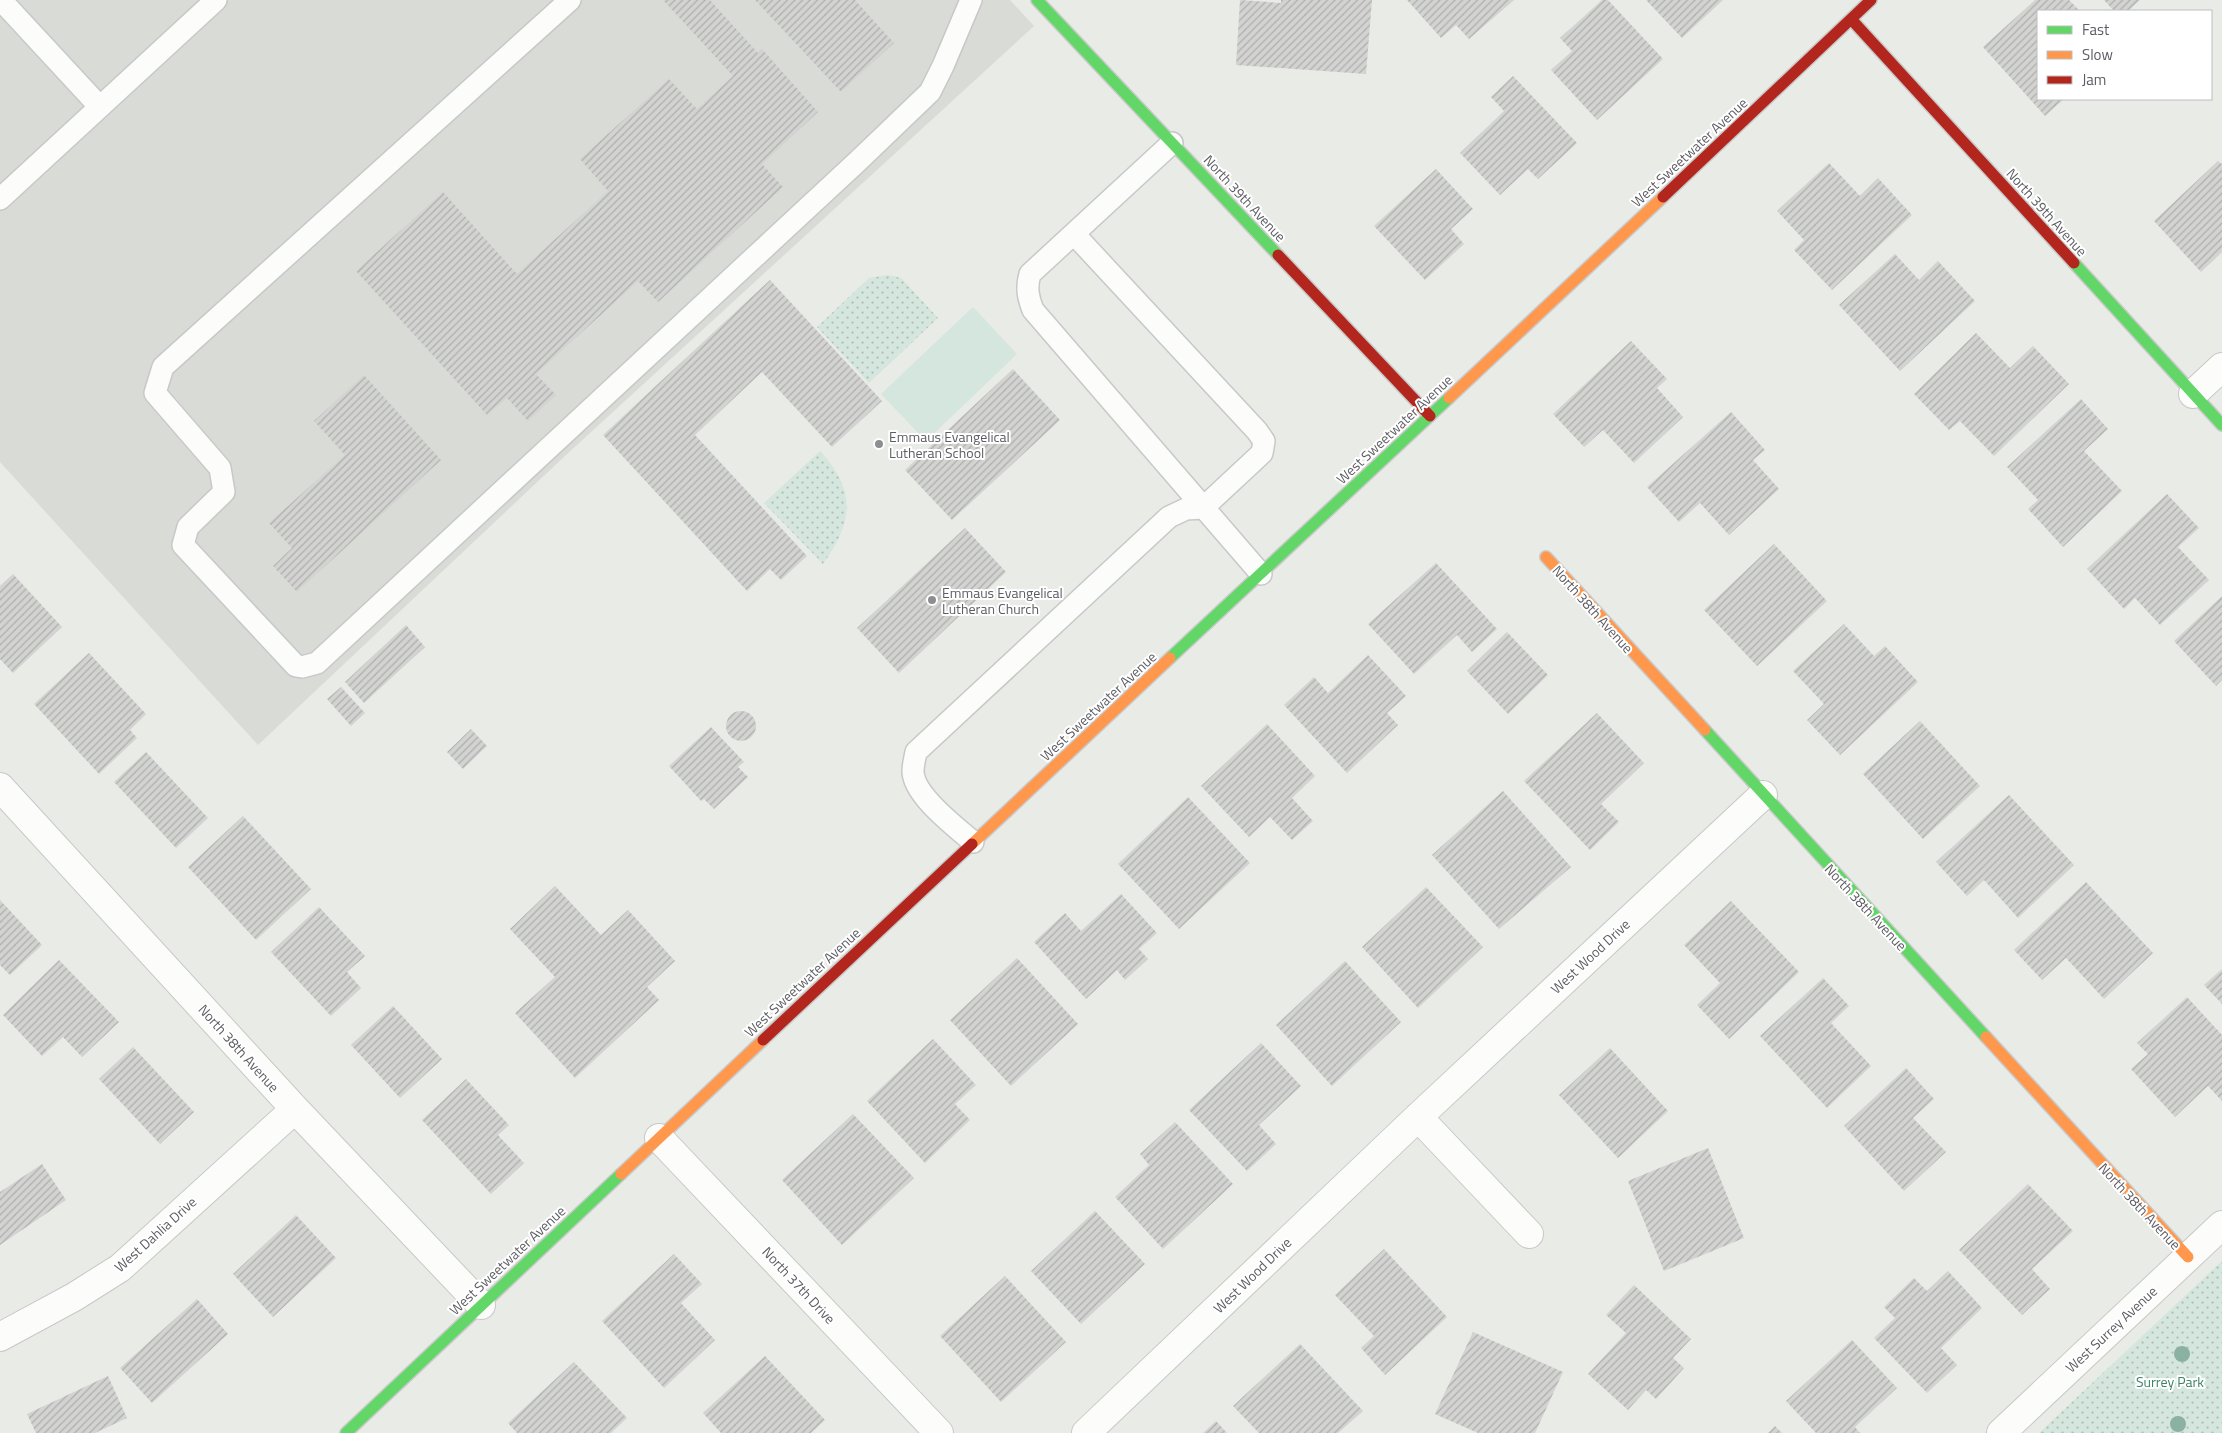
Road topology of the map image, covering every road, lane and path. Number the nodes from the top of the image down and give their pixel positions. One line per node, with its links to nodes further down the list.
1 (1, 0): 8 (lane)
2 (216, 0): 8 (lane)
3 (570, 0): 4 (lane)
4 (971, 0)
5 (1038, 0): 9 (street, North 39th Avenue)
6 (1871, 0): 7 (street, West Sweetwater Avenue)
7 (1851, 19): 13 (street, North 39th Avenue); 14 (street, West Sweetwater Avenue)
8 (100, 107): 10 (lane)
9 (1172, 143): 11 (lane); 14 (street, North 39th Avenue)
10 (0, 199)
11 (1074, 234): 16 (lane); 16 (lane)
12 (2222, 367): 13 (street)
13 (2193, 394): 15 (street, North 39th Avenue)
14 (1430, 416): 18 (street, West Sweetwater Avenue)
15 (2222, 425)
16 (1203, 508): 18 (lane); 21 (lane)
17 (1546, 557): 20 (street, North 38th Avenue)
18 (1261, 574): 21 (street, West Sweetwater Avenue)
19 (0, 787): 22 (street, North 38th Avenue)
20 (1763, 795): 23 (street, West Wood Drive); 27 (street, North 38th Avenue)
21 (973, 842): 24 (street, West Sweetwater Avenue)
22 (295, 1109): 28 (street, North 38th Avenue); 29 (street, West Dahlia Drive)
23 (1418, 1117): 26 (street); 32 (street, West Wood Drive)
24 (659, 1138): 28 (street, West Sweetwater Avenue); 31 (street, North 37th Drive)
25 (2222, 1225): 27 (street, West Surrey Avenue)
26 (1529, 1234)
27 (2188, 1257): 33 (street, West Surrey Avenue)
28 (481, 1305): 30 (street, West Sweetwater Avenue)
29 (0, 1337)
30 (346, 1433)
31 (939, 1433)
32 (1086, 1433)
33 (2001, 1433)

